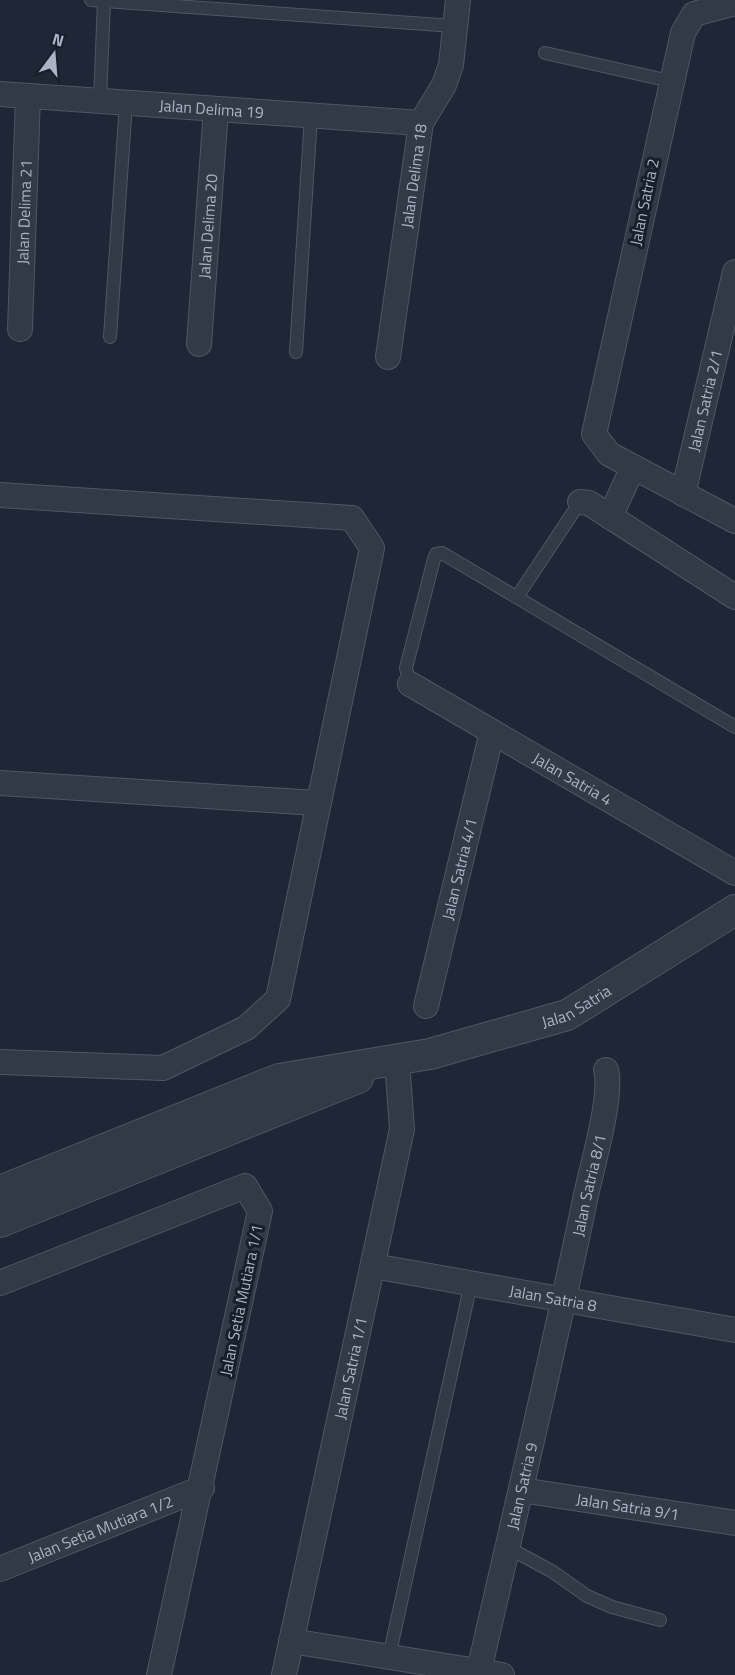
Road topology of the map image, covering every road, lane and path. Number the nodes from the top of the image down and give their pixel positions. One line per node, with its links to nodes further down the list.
1 (99, 0): 4 (lane); 9 (lane)
2 (458, 0): 4 (street, Jalan Delima 18)
3 (735, 3): 6 (street, Jalan Satria 2)
4 (454, 26): 13 (street, Jalan Delima 18)
5 (545, 53): 6 (lane)
6 (670, 81): 20 (street, Jalan Satria 2)
7 (0, 94): 8 (street, Jalan Delima 19)
8 (28, 96): 9 (street, Jalan Delima 19); 15 (street, Jalan Delima 21)
9 (100, 101): 10 (street, Jalan Delima 19)
10 (126, 103): 11 (street, Jalan Delima 19); 16 (lane)
11 (216, 109): 12 (street, Jalan Delima 19); 17 (street, Jalan Delima 20)
12 (311, 116): 13 (street, Jalan Delima 19); 18 (lane)
13 (421, 123): 19 (street, Jalan Delima 18)
14 (735, 272): 21 (street, Jalan Satria 2/1)
15 (20, 329)
16 (110, 337)
17 (199, 344)
18 (296, 352)
19 (388, 357)
20 (633, 467): 21 (street); 24 (street)
21 (683, 494): 25 (street)
22 (0, 495): 32 (street)
23 (580, 502): 24 (street); 26 (lane)
24 (610, 517): 27 (street)
25 (735, 521)
26 (517, 597): 28 (lane); 29 (lane)
27 (735, 597)
28 (410, 684): 30 (street, Jalan Satria 4)
29 (735, 727)
30 (492, 732): 33 (street, Jalan Satria 4); 35 (street, Jalan Satria 4/1)
31 (0, 783): 32 (street)
32 (317, 803): 37 (street)
33 (735, 873)
34 (735, 910): 36 (street, Jalan Satria)
35 (426, 1006)
36 (397, 1061): 39 (street); 40 (street); 41 (street, Jalan Satria 1/1)
37 (0, 1062)
38 (606, 1070): 44 (street, Jalan Satria 8/1)
39 (0, 1191)
40 (0, 1222)
41 (373, 1266): 42 (street, Jalan Satria 8); 52 (street, Jalan Satria 1/1)
42 (471, 1283): 44 (street, Jalan Satria 8); 53 (lane)
43 (0, 1284): 46 (street, Jalan Setia Mutiara 1/1)
44 (563, 1300): 45 (street, Jalan Satria 8); 47 (street, Jalan Satria 9)
45 (735, 1330)
46 (202, 1488): 50 (street, Jalan Setia Mutiara 1/2); 55 (street, Jalan Setia Mutiara 1/1)
47 (521, 1490): 48 (street, Jalan Satria 9/1); 49 (street, Jalan Satria 9)
48 (735, 1523)
49 (507, 1547): 51 (lane); 54 (street, Jalan Satria 9)
50 (0, 1569)
51 (660, 1620)
52 (291, 1641): 53 (street); 56 (street, Jalan Satria 1/1)
53 (389, 1657): 54 (street)
54 (491, 1673)
55 (159, 1675)
56 (284, 1675)

